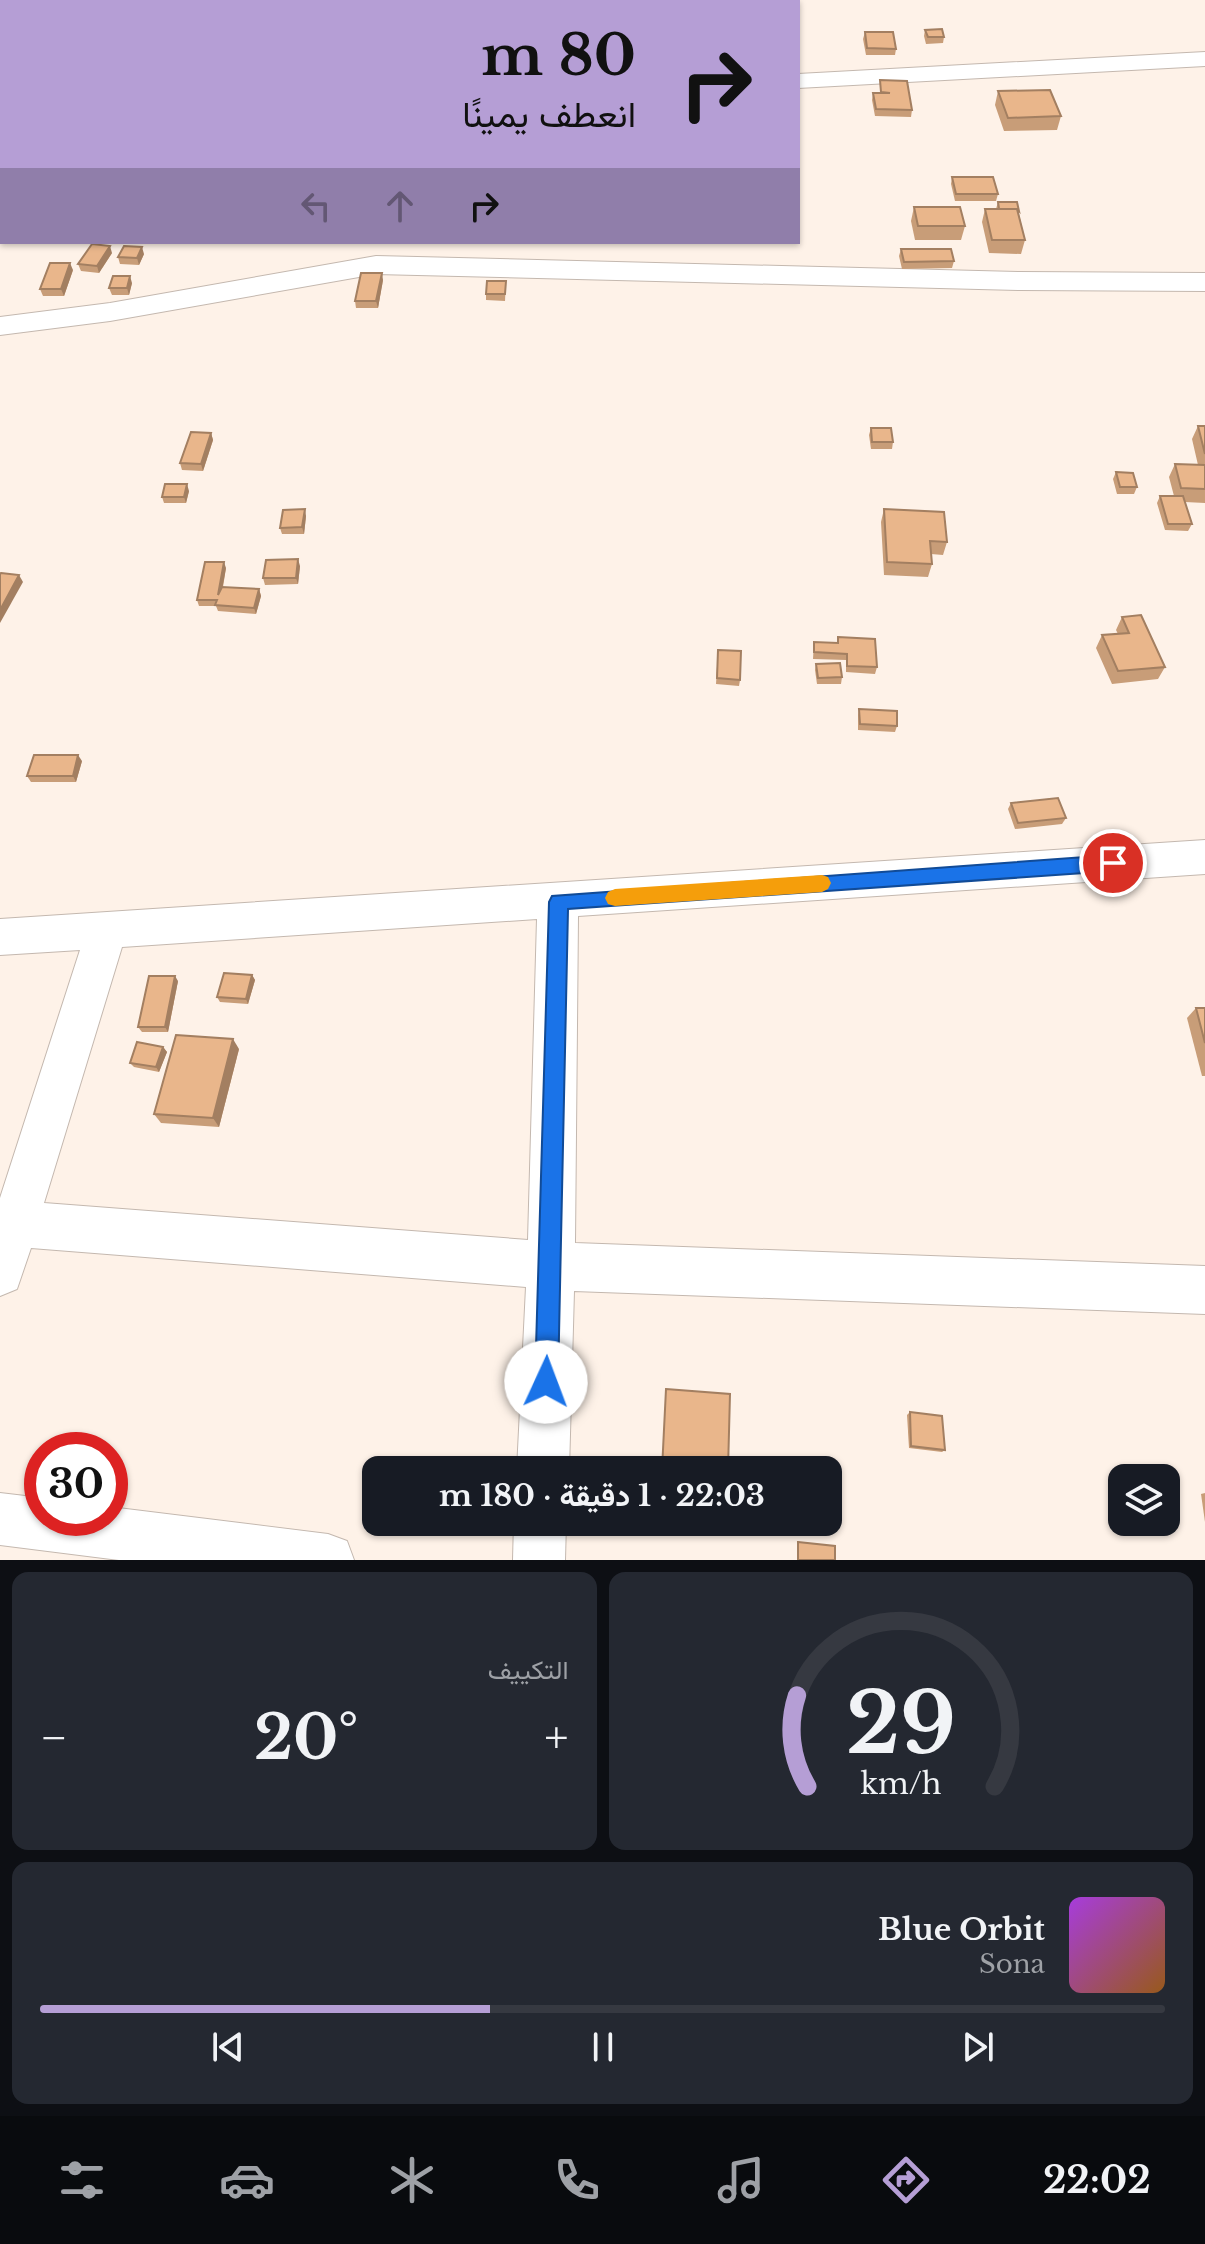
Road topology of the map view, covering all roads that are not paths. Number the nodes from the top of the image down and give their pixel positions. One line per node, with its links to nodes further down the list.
1 (1205, 59): 2 (street)
2 (800, 81)
3 (1205, 282): 4 (street)
4 (0, 326)
5 (1205, 857): 6 (street)
6 (558, 902): 7 (street); 10 (street)
7 (106, 931): 8 (street); 9 (street)
8 (0, 937)
9 (15, 1224): 10 (street); 11 (street)
10 (551, 1265): 12 (street); 13 (street)
11 (0, 1272)
12 (1205, 1290)
13 (544, 1456)
14 (0, 1519): 16 (street)
15 (540, 1536): 17 (street)
16 (328, 1560)
17 (539, 1560)

